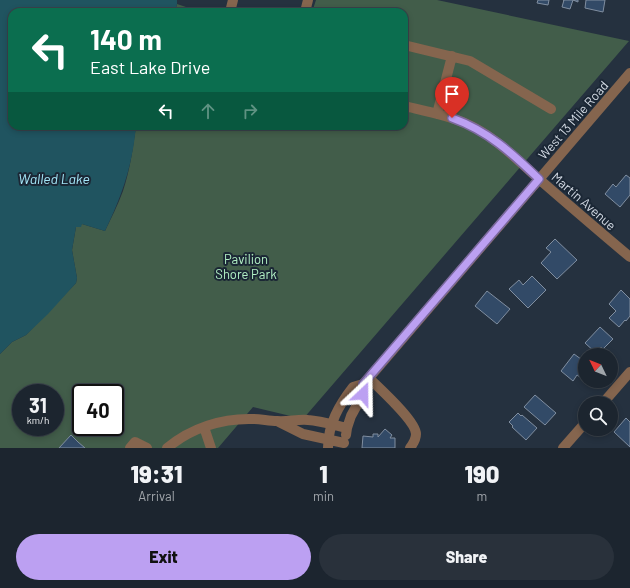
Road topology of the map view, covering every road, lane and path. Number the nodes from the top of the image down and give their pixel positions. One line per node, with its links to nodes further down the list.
1 (408, 46): 2 (street)
2 (452, 56): 5 (street); 6 (street)
3 (630, 73): 7 (street, West 13 Mile Road)
4 (408, 107): 6 (street, Martin Avenue)
5 (551, 109)
6 (437, 114): 7 (street, Martin Avenue)
7 (539, 179): 8 (street, Martin Avenue); 10 (street, West 13 Mile Road)
8 (630, 257)
9 (630, 372): 11 (street)
10 (366, 381): 13 (street, West 13 Mile Road); 15 (street, West 13 Mile Road); 23 (street)
11 (609, 396)
12 (277, 421): 13 (street); 14 (street); 17 (street)
13 (331, 424): 15 (street); 17 (street, West 13 Mile Road)
14 (204, 427): 21 (street); 22 (street)
15 (347, 428): 18 (street, West 13 Mile Road)
16 (578, 431): 24 (street)
17 (328, 444): 18 (street)
18 (344, 446)
19 (130, 448): 20 (street)
20 (147, 448)
21 (167, 448)
22 (211, 448)
23 (410, 448)
24 (563, 448)

